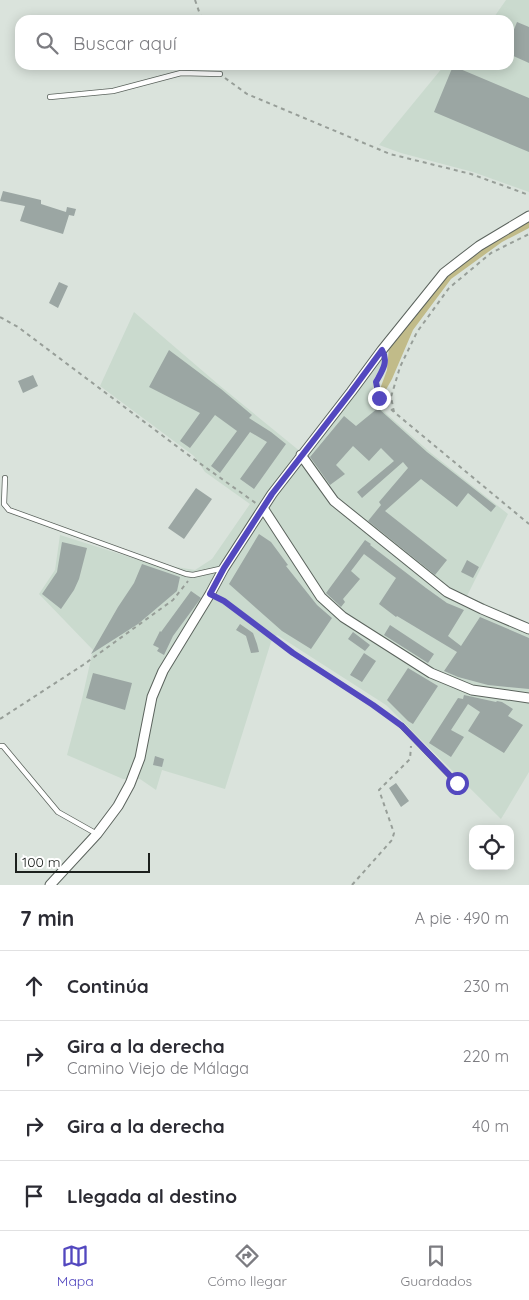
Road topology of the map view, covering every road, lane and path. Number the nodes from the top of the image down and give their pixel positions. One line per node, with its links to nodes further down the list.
1 (195, 0): 2 (path)
2 (200, 15)
3 (220, 74): 4 (lane); 5 (path)
4 (50, 97)
5 (529, 195)
6 (529, 216): 9 (street)
7 (529, 234): 10 (path)
8 (0, 317): 13 (path)
9 (382, 350): 10 (path); 11 (street)
10 (394, 412): 14 (path)
11 (301, 455): 13 (street); 18 (street)
12 (5, 478): 16 (lane)
13 (263, 508): 15 (street); 19 (street)
14 (529, 524)
15 (224, 568): 16 (lane); 17 (street)
16 (193, 575): 20 (path)
17 (210, 594): 21 (path); 25 (street)
18 (529, 629)
19 (529, 698)
20 (0, 719)
21 (402, 726): 24 (lane)
22 (409, 742): 27 (path)
23 (0, 746): 25 (lane)
24 (457, 783)
25 (97, 834): 26 (street)
26 (50, 885)
27 (352, 885)

